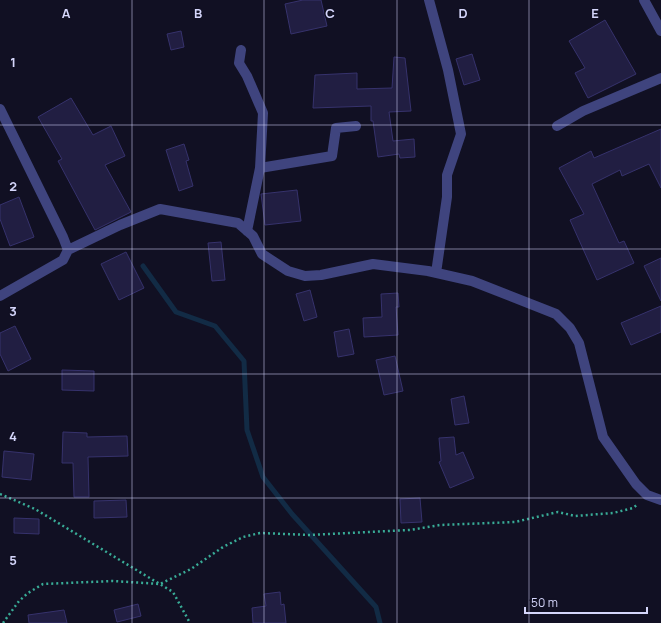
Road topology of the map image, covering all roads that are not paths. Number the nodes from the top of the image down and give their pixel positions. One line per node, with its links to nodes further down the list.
1 (429, 0): 12 (street)
2 (644, 0): 3 (street)
3 (661, 31)
4 (241, 50): 9 (street)
5 (661, 78): 8 (street)
6 (0, 109): 11 (street)
7 (356, 126): 9 (street)
8 (557, 126)
9 (260, 168): 10 (street)
10 (247, 231): 11 (street); 12 (street)
11 (68, 250): 13 (street)
12 (436, 273): 14 (street)
13 (0, 296)
14 (661, 500)

